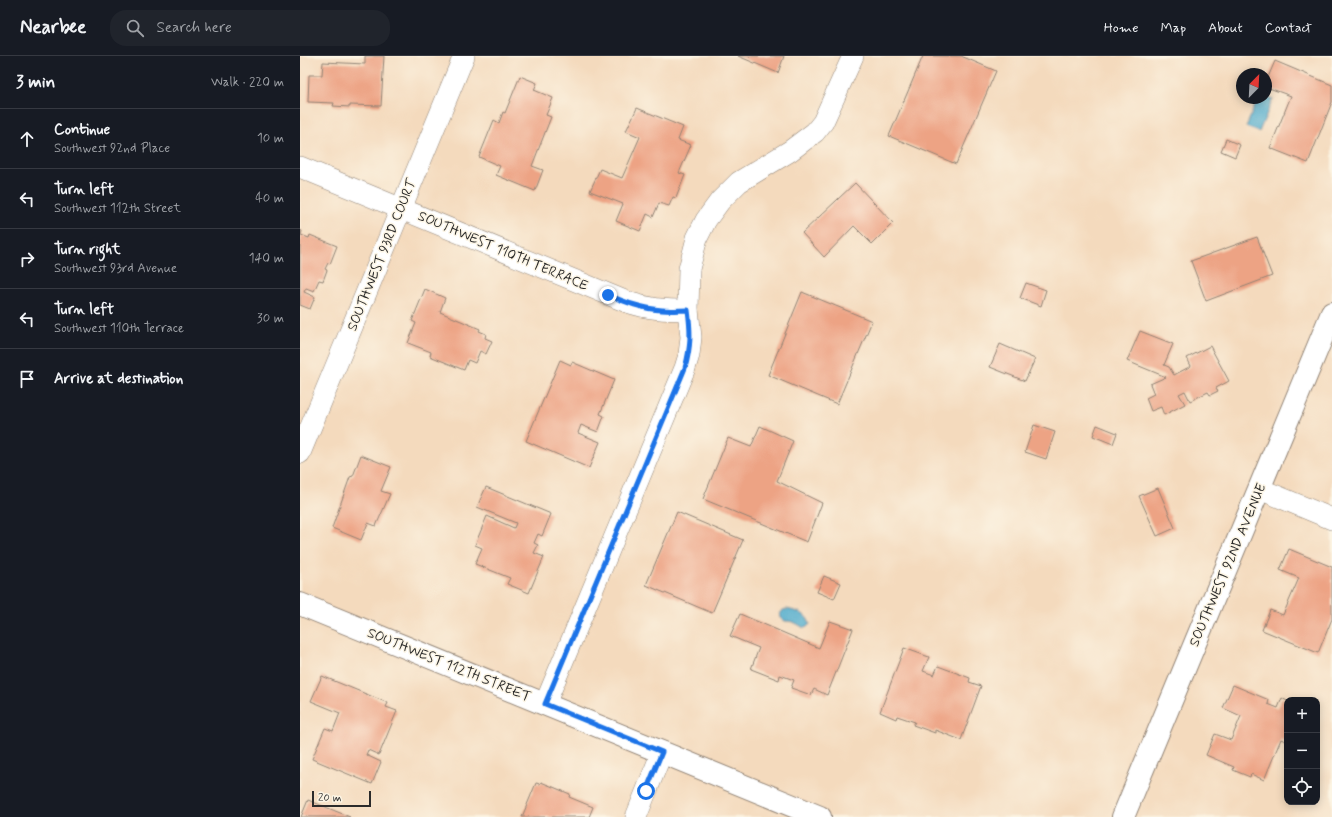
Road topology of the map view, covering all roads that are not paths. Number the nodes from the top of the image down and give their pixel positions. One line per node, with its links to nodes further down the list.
1 (464, 56): 4 (street, SOUTHWEST 93RD COURT)
2 (852, 56): 5 (street)
3 (300, 168): 4 (street, SOUTHWEST 110TH TERRACE)
4 (401, 209): 5 (street, SOUTHWEST 110TH TERRACE); 7 (street, SOUTHWEST 93RD COURT)
5 (688, 310): 11 (street)
6 (1332, 313): 8 (main road, SOUTHWEST 92ND AVENUE)
7 (300, 453)
8 (1260, 489): 9 (street); 15 (main road, SOUTHWEST 92ND AVENUE)
9 (1332, 519)
10 (300, 604): 11 (main road, SOUTHWEST 112TH STREET)
11 (545, 704): 12 (main road, SOUTHWEST 112TH STREET)
12 (662, 752): 13 (street); 14 (main road, SOUTHWEST 112TH STREET)
13 (636, 817)
14 (820, 817)
15 (1123, 817)

